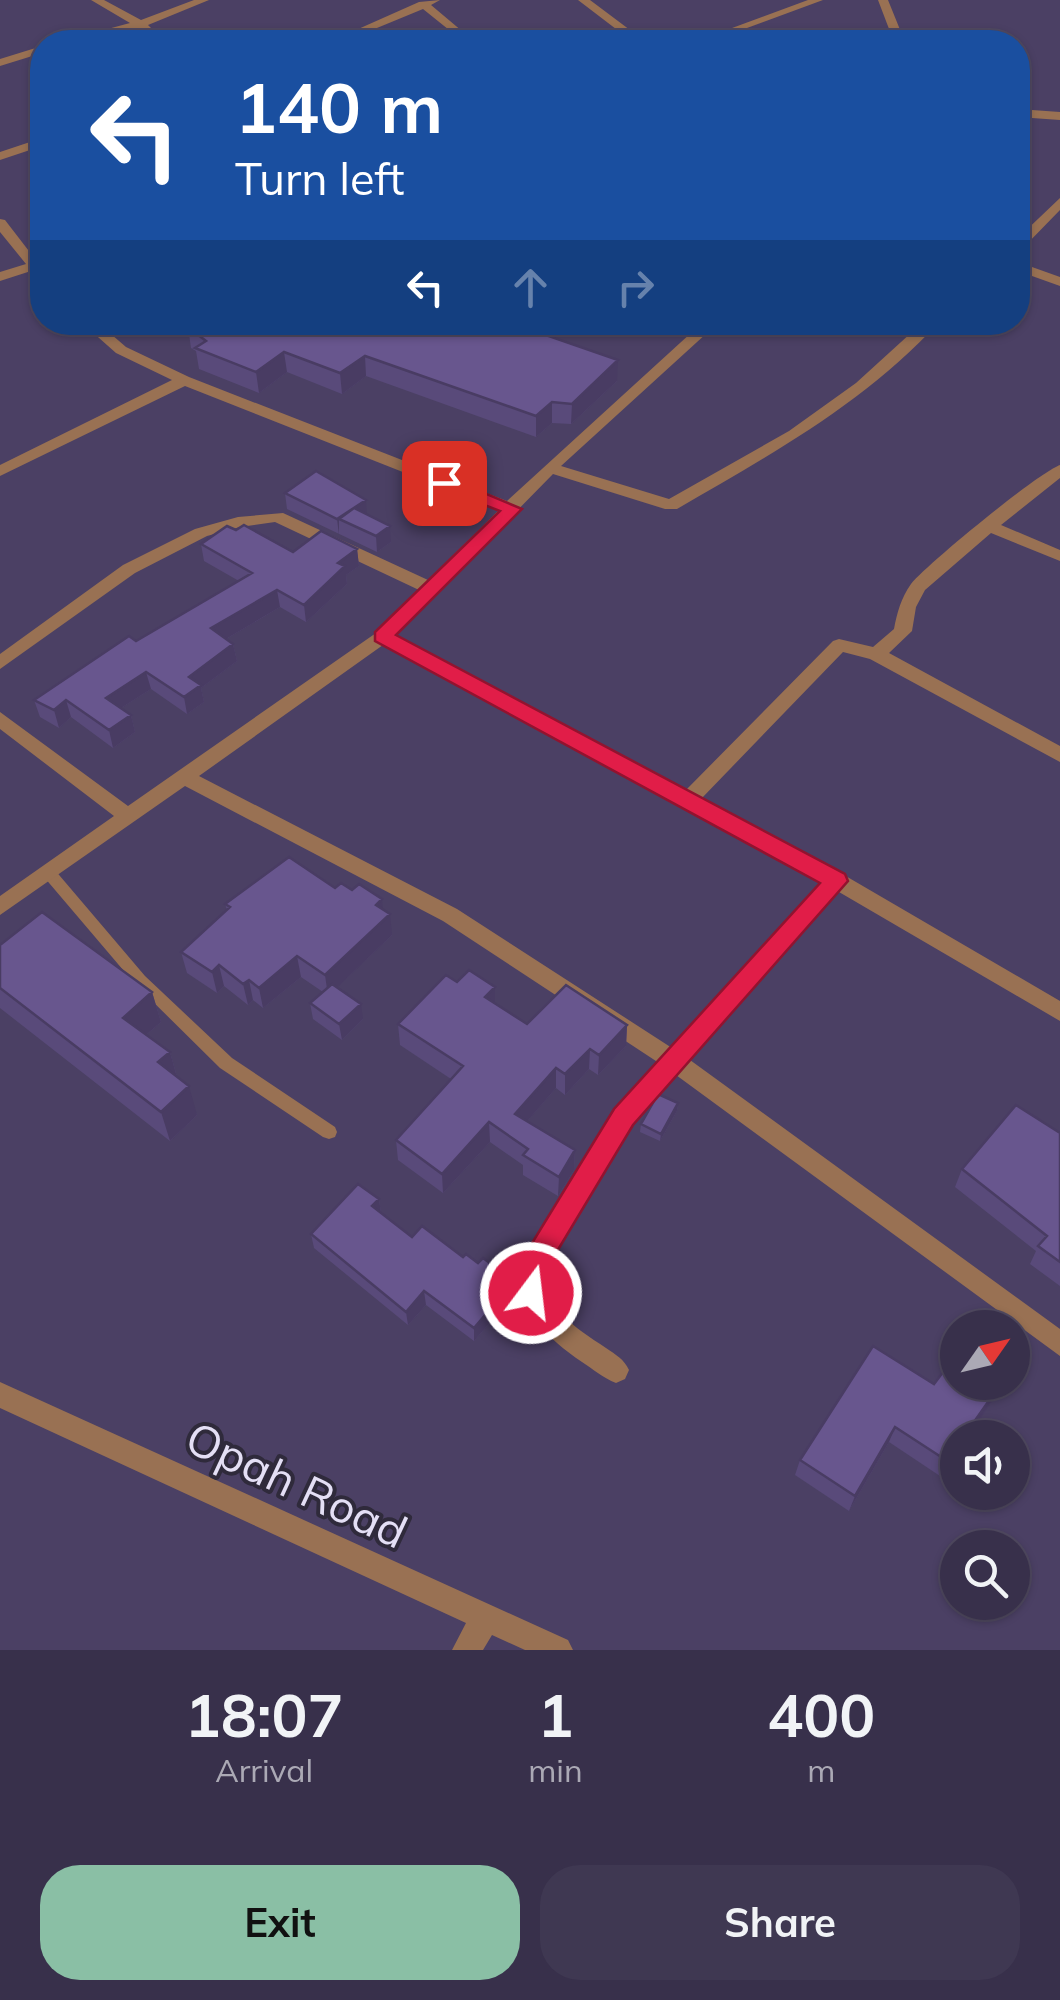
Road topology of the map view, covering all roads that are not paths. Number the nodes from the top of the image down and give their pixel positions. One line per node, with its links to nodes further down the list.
1 (96, 0): 7 (street)
2 (204, 0): 7 (street)
3 (584, 0): 12 (street)
4 (818, 0): 13 (street)
5 (883, 0): 14 (street)
6 (429, 2): 10 (street); 11 (street)
7 (140, 24): 8 (street); 9 (street)
8 (115, 30)
9 (147, 30)
10 (363, 30)
11 (458, 30)
12 (624, 30)
13 (734, 30)
14 (895, 30)
15 (30, 53): 16 (street)
16 (0, 63)
17 (1030, 113): 18 (street)
18 (1060, 116)
19 (30, 146): 20 (street)
20 (0, 156)
21 (1060, 202): 23 (street)
22 (1, 225): 24 (street)
23 (1030, 233)
24 (30, 261)
25 (1030, 271): 28 (street)
26 (30, 272): 27 (street)
27 (0, 277)
28 (1060, 282)
29 (103, 335): 32 (street)
30 (698, 335): 33 (street)
31 (918, 335): 33 (street)
32 (184, 380): 35 (street); 36 (street)
33 (550, 468): 36 (street)
34 (1060, 470): 37 (street)
35 (0, 471)
36 (512, 509): 39 (street)
37 (989, 526): 38 (street); 41 (street)
38 (1060, 556)
39 (430, 588): 40 (street); 42 (street)
40 (382, 636): 45 (street); 46 (street)
41 (876, 654): 44 (street); 46 (street)
42 (0, 662)
43 (0, 718): 47 (street)
44 (1060, 755)
45 (183, 776): 47 (street); 52 (street)
46 (686, 802): 49 (street)
47 (127, 816): 48 (street)
48 (48, 873): 50 (street); 53 (lane)
49 (836, 881): 51 (street); 52 (street)
50 (0, 907)
51 (1060, 1012)
52 (674, 1061): 54 (street); 55 (street)
53 (330, 1132)
54 (1060, 1344)
55 (616, 1370)
56 (0, 1396): 57 (street, Opah Road)
57 (485, 1618): 58 (street); 59 (street, Opah Road)
58 (467, 1650)
59 (558, 1650)

